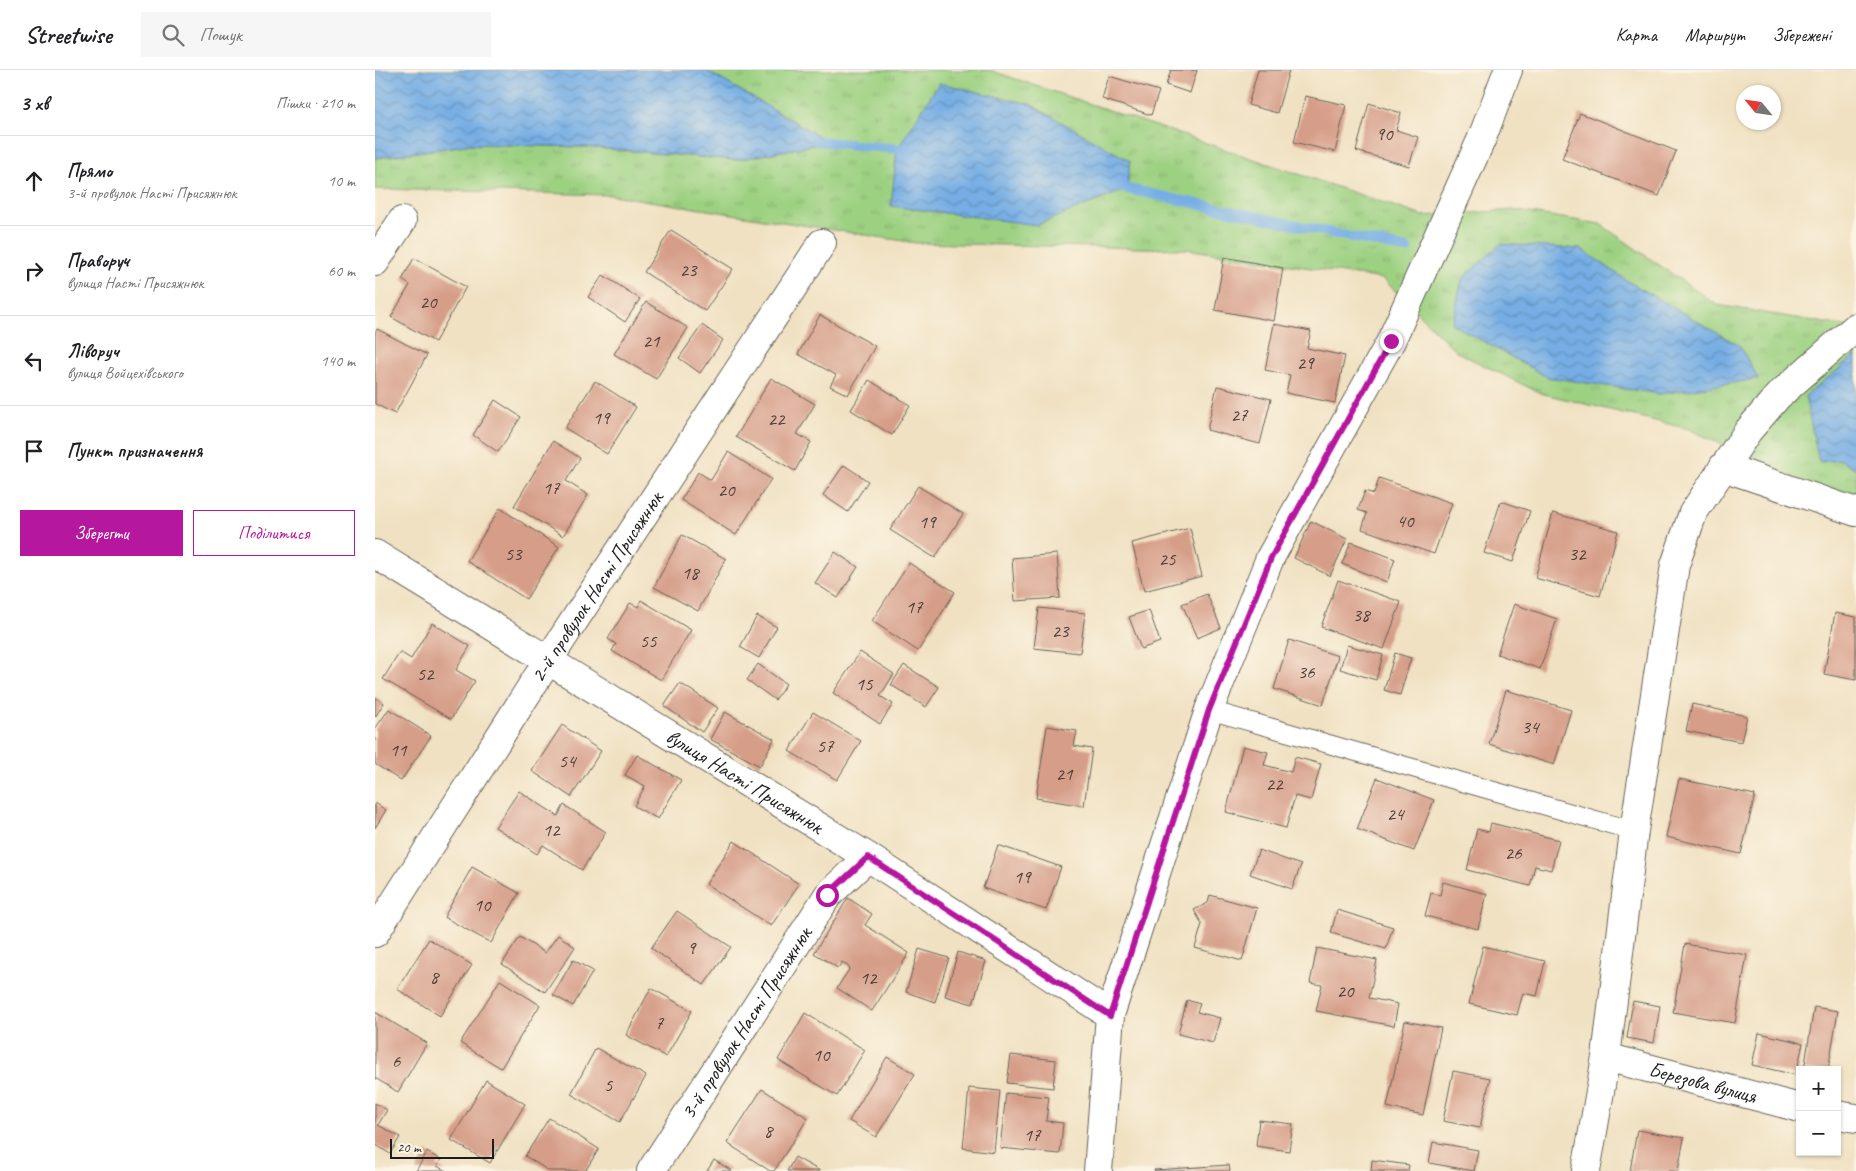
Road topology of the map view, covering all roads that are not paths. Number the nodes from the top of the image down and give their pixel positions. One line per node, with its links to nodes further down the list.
1 (1508, 70): 10 (street)
2 (402, 221): 4 (street)
3 (821, 243): 9 (street, 2-й провулок Насті Присяжнюк)
4 (375, 262)
5 (1856, 326): 6 (street)
6 (1723, 467): 7 (street); 11 (street)
7 (1856, 512)
8 (375, 554): 9 (street, вулиця Насті Присяжнюк)
9 (547, 662): 12 (street, вулиця Насті Присяжнюк); 13 (street, 2-й провулок Насті Присяжнюк)
10 (1209, 710): 11 (lane); 14 (street)
11 (1634, 831): 15 (street)
12 (868, 857): 14 (street, вулиця Насті Присяжнюк); 19 (street, 3-й провулок Насті Присяжнюк)
13 (375, 933)
14 (1110, 1016): 20 (street)
15 (1606, 1057): 16 (street, Березова вулиця); 21 (street)
16 (1796, 1107)
17 (1841, 1116): 18 (street)
18 (1856, 1118)
19 (651, 1171)
20 (1098, 1171)
21 (1586, 1171)

